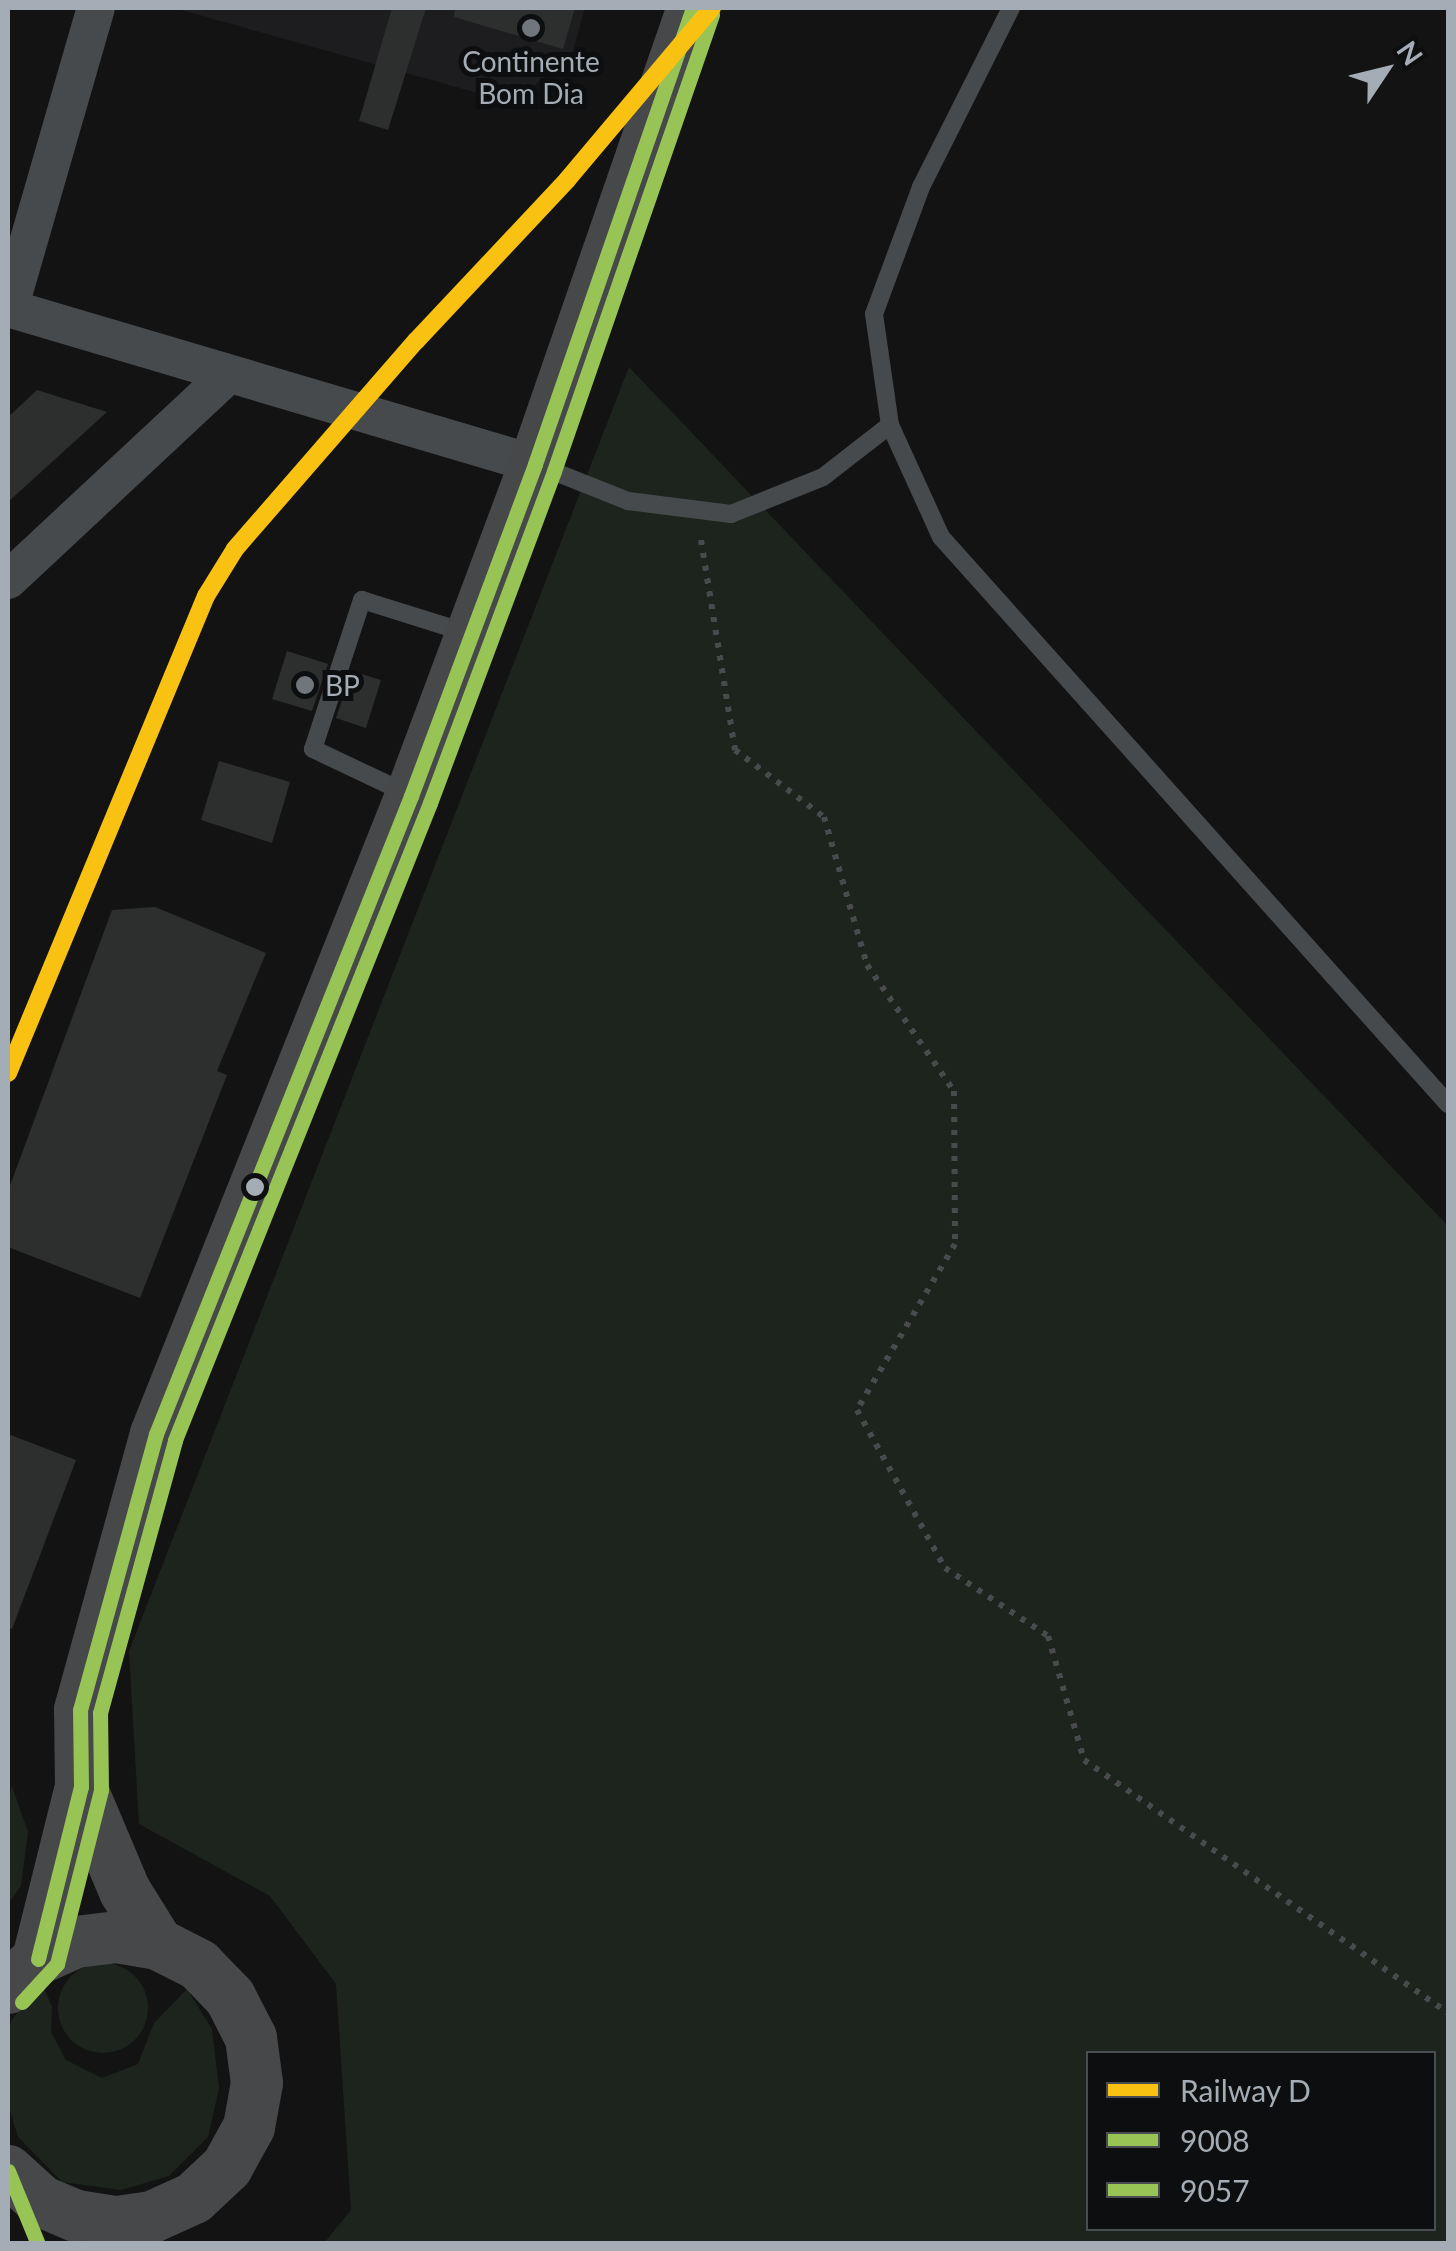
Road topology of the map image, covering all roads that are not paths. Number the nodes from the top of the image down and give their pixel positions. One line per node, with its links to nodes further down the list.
1 (96, 8): 4 (street)
2 (693, 8): 7 (main road)
3 (1011, 8): 6 (lane)
4 (8, 308): 5 (street)
5 (228, 375): 7 (street); 8 (street)
6 (890, 425): 7 (lane); 11 (lane)
7 (535, 464): 9 (main road)
8 (8, 580)
9 (472, 634): 10 (main road); 10 (lane)
10 (411, 796): 12 (main road)
11 (1448, 1104)
12 (81, 1787): 13 (main road); 14 (main road)
13 (158, 1944): 14 (main road); 16 (main road)
14 (17, 1977)
15 (9, 2174): 16 (main road); 17 (main road)
16 (141, 2230)
17 (38, 2244)

